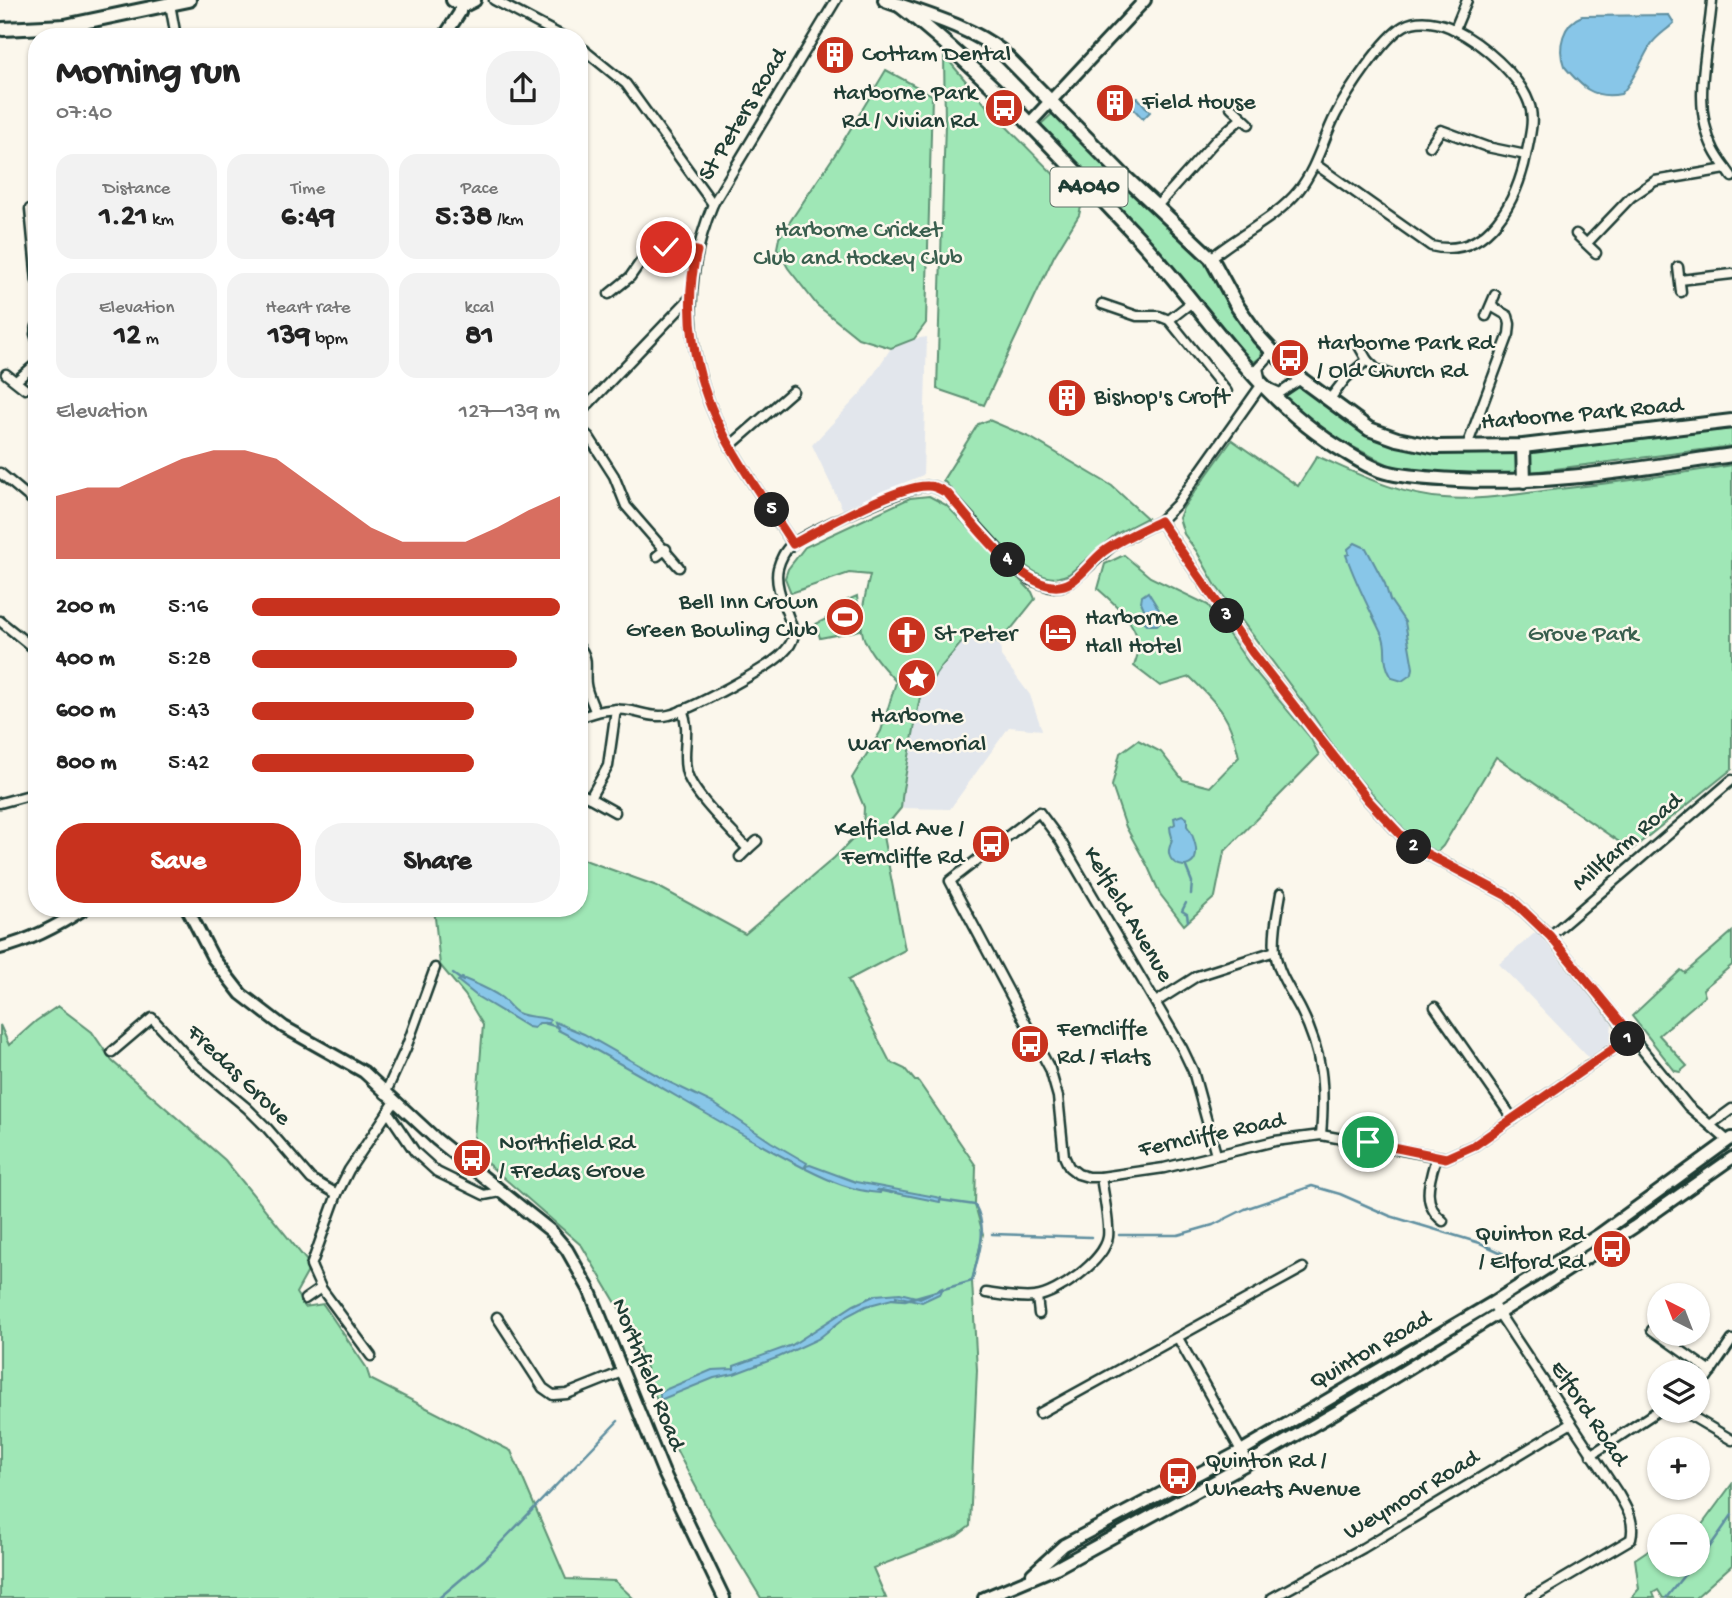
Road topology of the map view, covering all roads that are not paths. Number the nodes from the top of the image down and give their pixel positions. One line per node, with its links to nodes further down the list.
1 (189, 0): 10 (main road)
2 (474, 0): 9 (main road)
3 (494, 0): 16 (street)
4 (836, 0): 31 (street, St Peters Road)
5 (885, 0): 12 (main road, Harborne Park Road / A4040)
6 (1145, 0): 21 (street)
7 (1467, 0): 18 (street)
8 (1712, 0): 29 (street)
9 (456, 2): 15 (street)
10 (170, 4): 11 (main road); 14 (street)
11 (138, 5): 13 (main road)
12 (899, 5): 21 (main road, Harborne Park Road / A4040); 24 (main road, Harborne Park Road / A4040)
13 (38, 28)
14 (174, 28)
15 (450, 28)
16 (547, 28)
17 (28, 29): 19 (main road)
18 (1455, 29): 27 (street); 28 (street)
19 (1, 30)
20 (588, 53): 31 (street)
21 (1050, 102): 24 (street); 32 (main road, Harborne Park Road / A4040)
22 (1231, 107): 23 (street)
23 (1242, 117): 25 (street); 32 (street)
24 (1029, 124): 45 (main road, Harborne Park Road / A4040)
25 (1249, 124)
26 (1430, 146): 27 (street)
27 (1526, 155): 28 (street)
28 (1315, 164): 37 (street)
29 (1726, 169): 30 (street); 34 (street)
30 (1732, 177)
31 (713, 204): 35 (street, St Peters Road)
32 (1157, 206): 37 (main road, Harborne Park Road / A4040)
33 (1576, 234): 34 (street)
34 (1587, 243): 36 (street)
35 (697, 251): 42 (street); 44 (street, St Peters Road)
36 (1596, 253)
37 (1211, 258): 51 (main road, Harborne Park Road / A4040)
38 (1678, 267): 40 (street)
39 (1732, 274): 40 (street)
40 (1680, 280): 41 (street)
41 (1681, 292)
42 (609, 294)
43 (1495, 295): 47 (street)
44 (691, 297): 63 (street); 66 (street, St Peters Road)
45 (1192, 302): 49 (street); 58 (main road, Harborne Park Road / A4040)
46 (1102, 304): 49 (street)
47 (1491, 306): 48 (street); 67 (street)
48 (1486, 316)
49 (1169, 320): 61 (street)
50 (1359, 346): 52 (street)
51 (1273, 352): 56 (main road, Harborne Park Road / A4040); 58 (street)
52 (1367, 360): 55 (street); 62 (street)
53 (28, 371): 57 (street)
54 (5, 374): 57 (street)
55 (1390, 374)
56 (1301, 379): 58 (street); 62 (main road, Harborne Park Road / A4040)
57 (16, 381): 59 (street)
58 (1262, 384): 71 (main road, Harborne Park Road / A4040); 73 (street)
59 (25, 389)
60 (793, 391): 66 (street)
61 (1227, 392)
62 (1329, 401): 67 (main road, Harborne Park Road / A4040)
63 (588, 405)
64 (1732, 421): 68 (main road, Harborne Park Road / A4040)
65 (588, 436): 75 (street)
66 (730, 446): 74 (street, St Peters Road)
67 (1467, 446): 68 (main road, Harborne Park Road / A4040)
68 (1523, 446): 71 (main road)
69 (1732, 455): 71 (main road, Harborne Park Road / A4040)
70 (0, 473): 72 (street)
71 (1524, 481)
72 (28, 496)
73 (1160, 521): 74 (street); 97 (street)
74 (793, 544): 82 (street)
75 (666, 549): 76 (street); 77 (street)
76 (657, 556)
77 (679, 567)
78 (0, 621): 79 (street)
79 (28, 644)
80 (588, 690): 83 (street)
81 (616, 709): 82 (street); 83 (street); 87 (street)
82 (682, 710): 91 (street)
83 (595, 711): 84 (street)
84 (588, 714)
85 (1732, 780): 97 (street, Millfarm Road)
86 (28, 795): 88 (street)
87 (590, 798): 89 (street)
88 (0, 803)
89 (615, 812)
90 (757, 841): 91 (street)
91 (748, 849): 92 (street)
92 (740, 857)
93 (953, 890): 101 (street, Kelfield Avenue); 116 (street, Ferncliffe Road)
94 (1281, 893): 99 (street)
95 (71, 917): 98 (street)
96 (192, 917): 105 (street, Northfield Road)
97 (1550, 936): 103 (street)
98 (0, 947)
99 (1275, 951): 101 (street); 110 (street)
100 (435, 968): 105 (street)
101 (1156, 1002): 113 (street, Kelfield Avenue)
102 (1435, 1007): 108 (street)
103 (1632, 1036): 108 (street); 109 (street)
104 (112, 1052): 118 (street, Fredas Grove)
105 (385, 1094): 106 (street, Northfield Road)
106 (391, 1107): 117 (street, Northfield Road); 117 (street, Northfield Road); 118 (street)
107 (1732, 1110): 109 (street)
108 (1513, 1119): 114 (street)
109 (1710, 1125): 111 (street)
110 (1321, 1135): 113 (street, Ferncliffe Road); 114 (street, Ferncliffe Road)
111 (1730, 1139): 112 (street, Quinton Road)
112 (1716, 1151): 115 (street); 127 (street, Quinton Road)
113 (1216, 1154): 116 (street, Ferncliffe Road)
114 (1436, 1158): 119 (street)
115 (1729, 1161): 129 (street, Quinton Road)
116 (1101, 1177): 125 (street)
117 (500, 1192): 135 (street, Northfield Road)
118 (337, 1195): 123 (street)
119 (1435, 1215): 120 (street); 121 (street)
120 (1427, 1220)
121 (1443, 1221)
122 (1303, 1268): 131 (street)
123 (321, 1288): 126 (street); 134 (street)
124 (986, 1293): 125 (street)
125 (1037, 1297): 128 (street)
126 (305, 1299)
127 (1492, 1303): 129 (street, Elford Road); 142 (street, Quinton Road)
128 (1039, 1314)
129 (1500, 1314): 140 (street, Elford Road); 144 (street, Quinton Road)
130 (498, 1317): 135 (street)
131 (1178, 1338): 137 (street); 142 (street)
132 (1732, 1340): 136 (street)
133 (1674, 1346): 136 (street)
134 (371, 1356)
135 (622, 1372): 146 (street, Northfield Road)
136 (1711, 1372)
137 (1040, 1413)
138 (1647, 1418): 143 (street)
139 (1703, 1423): 141 (street)
140 (1570, 1424): 143 (street, Elford Road); 148 (street, Weymoor Road)
141 (1732, 1440)
142 (1241, 1451): 144 (street); 145 (street, Quinton Road)
143 (1591, 1455): 149 (street, Elford Road)
144 (1248, 1463): 145 (street, Quinton Road)
145 (1021, 1583): 147 (street, Quinton Road)
146 (724, 1598)
147 (984, 1598)
148 (1272, 1598)
149 (1531, 1598)

